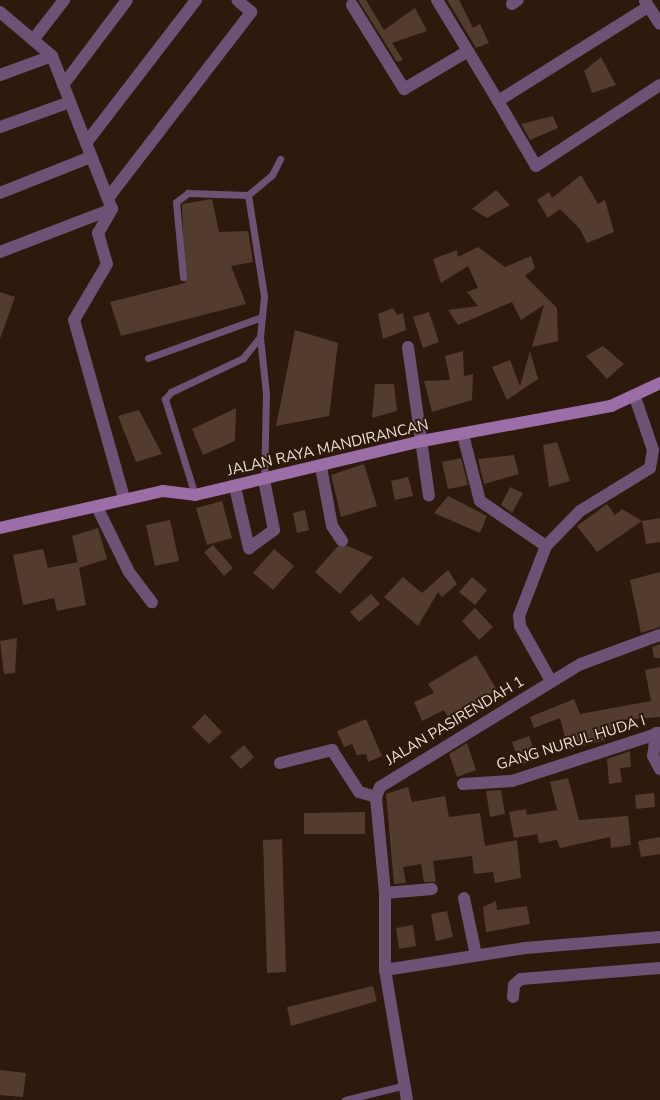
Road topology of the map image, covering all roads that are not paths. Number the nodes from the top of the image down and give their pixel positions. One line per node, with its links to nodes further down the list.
1 (64, 0): 10 (street)
2 (127, 0): 14 (street)
3 (196, 0): 19 (street)
4 (237, 0): 24 (street)
5 (437, 0): 11 (street)
6 (646, 3): 9 (street); 16 (street)
7 (352, 5): 11 (street)
8 (2, 15): 10 (street)
9 (660, 24)
10 (33, 40): 12 (street)
11 (468, 51): 16 (street)
12 (52, 56): 13 (street); 14 (street)
13 (0, 75)
14 (64, 85): 17 (street)
15 (660, 85): 16 (street)
16 (498, 101)
17 (70, 102): 18 (street); 19 (street)
18 (0, 128)
19 (86, 143): 20 (street)
20 (91, 157): 22 (street); 24 (street)
21 (280, 159): 23 (lane)
22 (0, 193)
23 (248, 195): 26 (lane); 27 (lane)
24 (110, 204): 25 (street); 40 (street)
25 (0, 252)
26 (183, 277)
27 (262, 317): 28 (lane); 30 (lane)
28 (260, 337): 36 (lane); 38 (lane)
29 (408, 347): 34 (street)
30 (148, 358)
31 (660, 382): 32 (street, JALAN RAYA MANDIRANCAN)
32 (635, 397): 33 (street, JALAN RAYA MANDIRANCAN); 44 (street)
33 (463, 435): 34 (street, JALAN RAYA MANDIRANCAN); 44 (street)
34 (422, 441): 35 (street, JALAN RAYA MANDIRANCAN); 39 (street)
35 (322, 467): 36 (street, JALAN RAYA MANDIRANCAN); 43 (street)
36 (264, 480): 37 (street, JALAN RAYA MANDIRANCAN); 37 (street)
37 (235, 487): 38 (street, JALAN RAYA MANDIRANCAN)
38 (195, 495): 40 (street, JALAN RAYA MANDIRANCAN)
39 (429, 496)
40 (124, 498): 41 (street, JALAN RAYA MANDIRANCAN)
41 (97, 507): 42 (street, JALAN RAYA MANDIRANCAN); 45 (street)
42 (0, 528)
43 (342, 541)
44 (546, 546): 47 (street)
45 (152, 602)
46 (660, 634): 47 (street, JALAN PASIRENDAH 1)
47 (551, 681): 52 (street, JALAN PASIRENDAH 1)
48 (658, 733): 50 (street); 51 (street, GANG NURUL HUDA I)
49 (280, 764): 52 (street)
50 (660, 769)
51 (463, 784)
52 (376, 797): 54 (street)
53 (432, 889): 54 (street)
54 (385, 893): 59 (street)
55 (464, 898): 57 (street)
56 (660, 937): 57 (street)
57 (476, 955): 59 (street)
58 (660, 968): 60 (street)
59 (385, 970): 61 (street)
60 (513, 997)
61 (406, 1085): 62 (lane); 63 (street)
62 (345, 1100)
63 (408, 1100)

